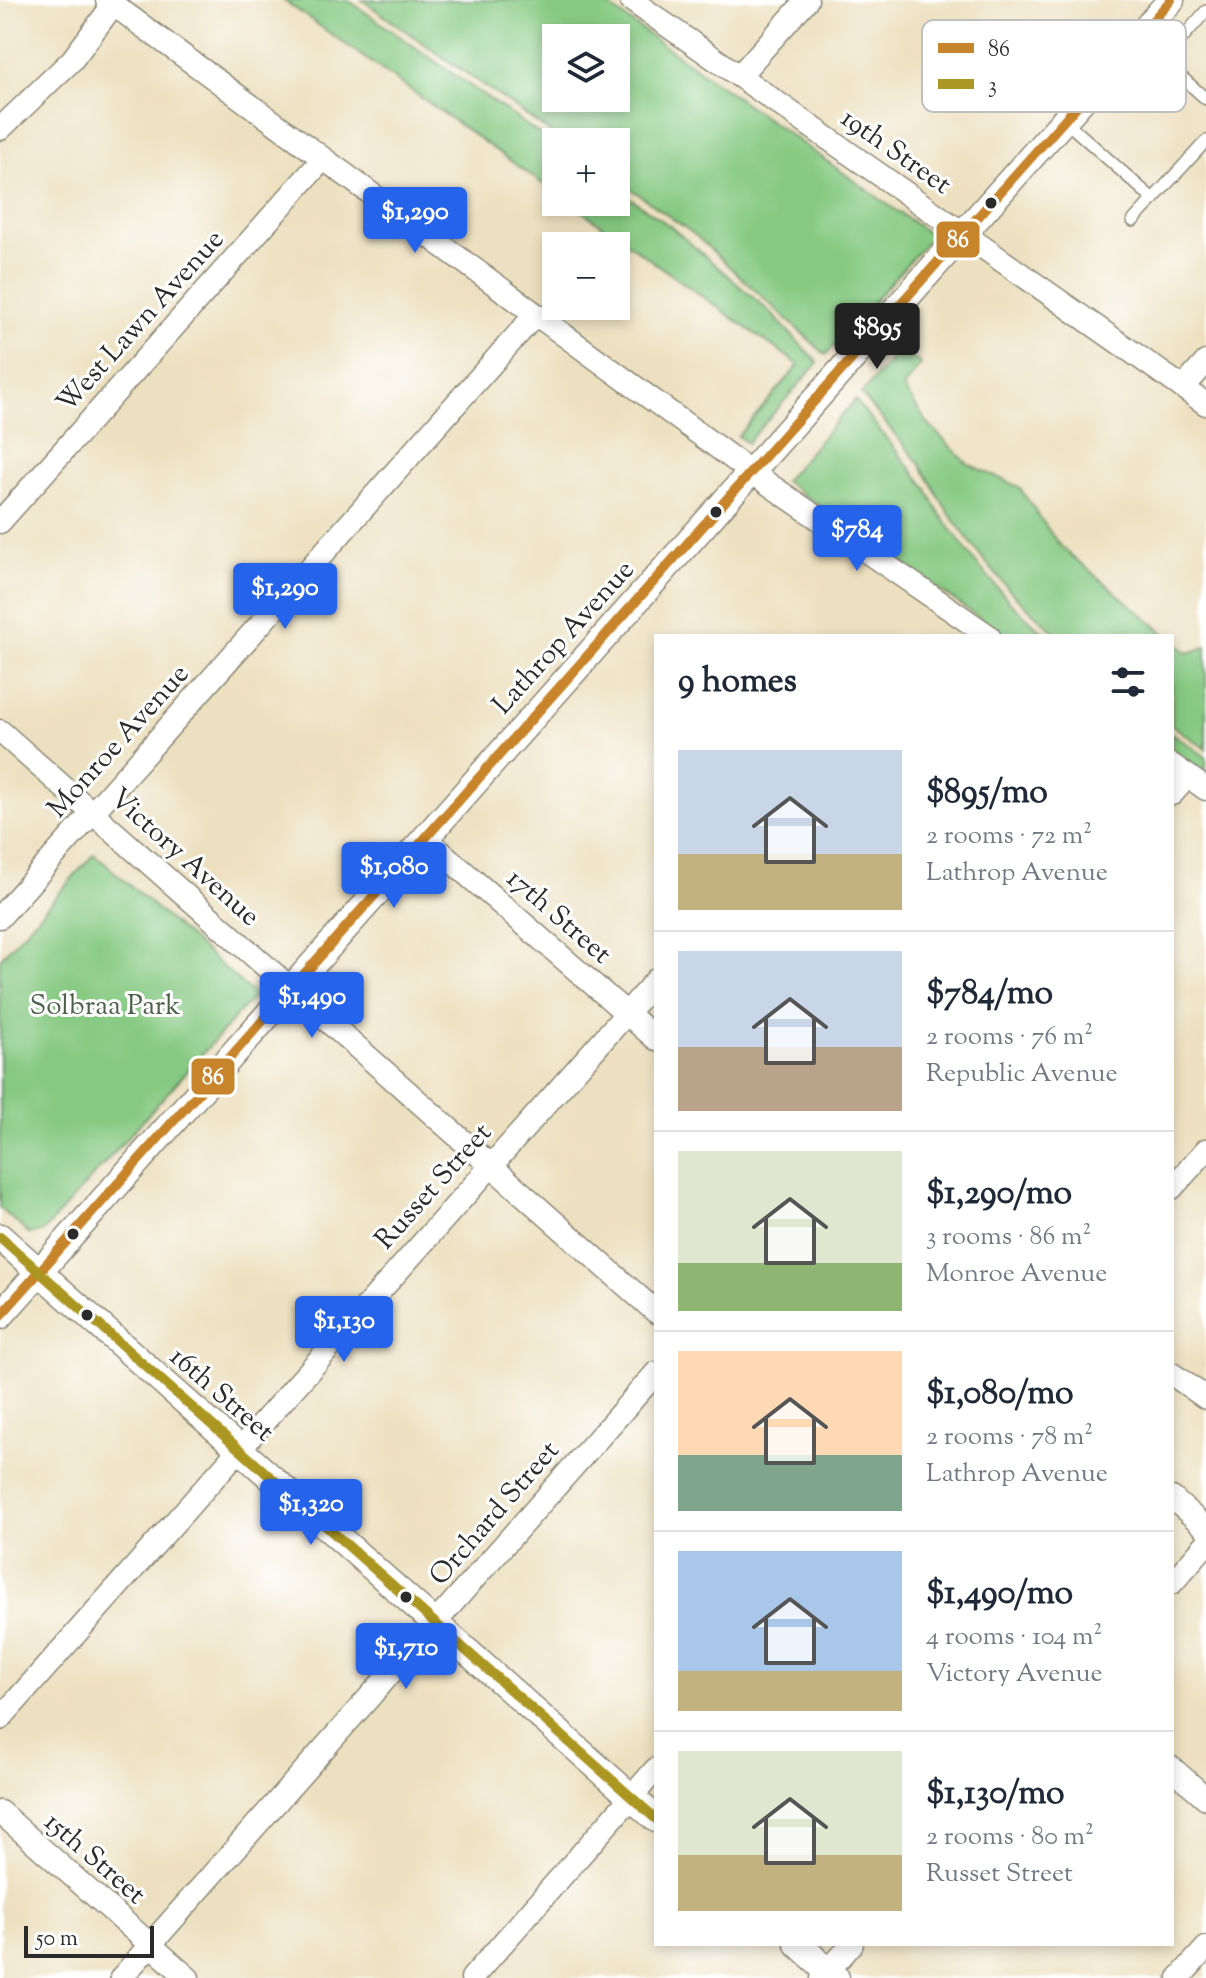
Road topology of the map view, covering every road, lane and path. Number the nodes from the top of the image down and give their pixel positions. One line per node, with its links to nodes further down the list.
1 (631, 0): 9 (street, 19th Street)
2 (807, 0): 9 (street)
3 (1171, 0): 7 (street, Lathrop Avenue)
4 (1198, 0): 6 (lane)
5 (110, 2): 14 (street); 16 (street)
6 (1206, 9): 8 (lane)
7 (1154, 20)
8 (1186, 33)
9 (739, 76): 19 (street, 19th Street)
10 (1186, 81): 11 (lane)
11 (1206, 99)
12 (1071, 112): 13 (street, Lathrop Avenue)
13 (1064, 120): 17 (lane); 19 (street, Lathrop Avenue)
14 (0, 129)
15 (1206, 141): 17 (lane)
16 (323, 159): 20 (street); 25 (street, West Lawn Avenue)
17 (1153, 199): 18 (lane)
18 (1133, 221)
19 (964, 233): 22 (street, 19th Street); 24 (street, Lathrop Avenue)
20 (535, 315): 24 (street); 30 (street, Monroe Avenue)
21 (1206, 362): 22 (street)
22 (1183, 388): 23 (street, 19th Street)
23 (1206, 404)
24 (751, 472): 26 (street); 31 (street, Lathrop Avenue)
25 (0, 522)
26 (974, 632)
27 (0, 731): 30 (street, Victory Avenue)
28 (1189, 777): 29 (street)
29 (1174, 792)
30 (92, 813): 32 (street, Monroe Avenue); 34 (street, Victory Avenue)
31 (425, 838): 34 (street, Lathrop Avenue); 35 (street, 17th Street)
32 (0, 917)
33 (654, 982): 35 (street, Russet Street)
34 (290, 989): 39 (street, Victory Avenue); 42 (street, Lathrop Avenue)
35 (627, 1013): 36 (street); 37 (street, 17th Street); 39 (street, Russet Street)
36 (654, 1030)
37 (654, 1037)
38 (1206, 1150): 40 (street)
39 (489, 1165): 43 (street, Victory Avenue); 48 (street, Russet Street)
40 (1174, 1186)
41 (0, 1237): 42 (street, 16th Street)
42 (39, 1272): 44 (street, Lathrop Avenue); 48 (street, 16th Street)
43 (654, 1310)
44 (0, 1316)
45 (654, 1375): 53 (street, Orchard Street)
46 (1174, 1375): 47 (street)
47 (1206, 1398)
48 (238, 1450): 53 (street, 16th Street); 54 (street, Russet Street)
49 (1174, 1500): 50 (street)
50 (1206, 1528)
51 (1206, 1544): 52 (street)
52 (1174, 1581)
53 (435, 1623): 57 (street, 16th Street); 61 (street, Orchard Street)
54 (0, 1719)
55 (1174, 1770): 58 (street)
56 (654, 1771): 57 (street)
57 (632, 1797): 60 (street, 16th Street); 68 (street)
58 (1206, 1798)
59 (0, 1812): 61 (street, 15th Street)
60 (654, 1817)
61 (150, 1945): 66 (street, Orchard Street); 67 (street, 15th Street)
62 (800, 1946): 65 (street)
63 (851, 1946): 65 (street)
64 (1206, 1948): 69 (street)
65 (829, 1976)
66 (121, 1978)
67 (188, 1978)
68 (472, 1978)
69 (1179, 1978)

